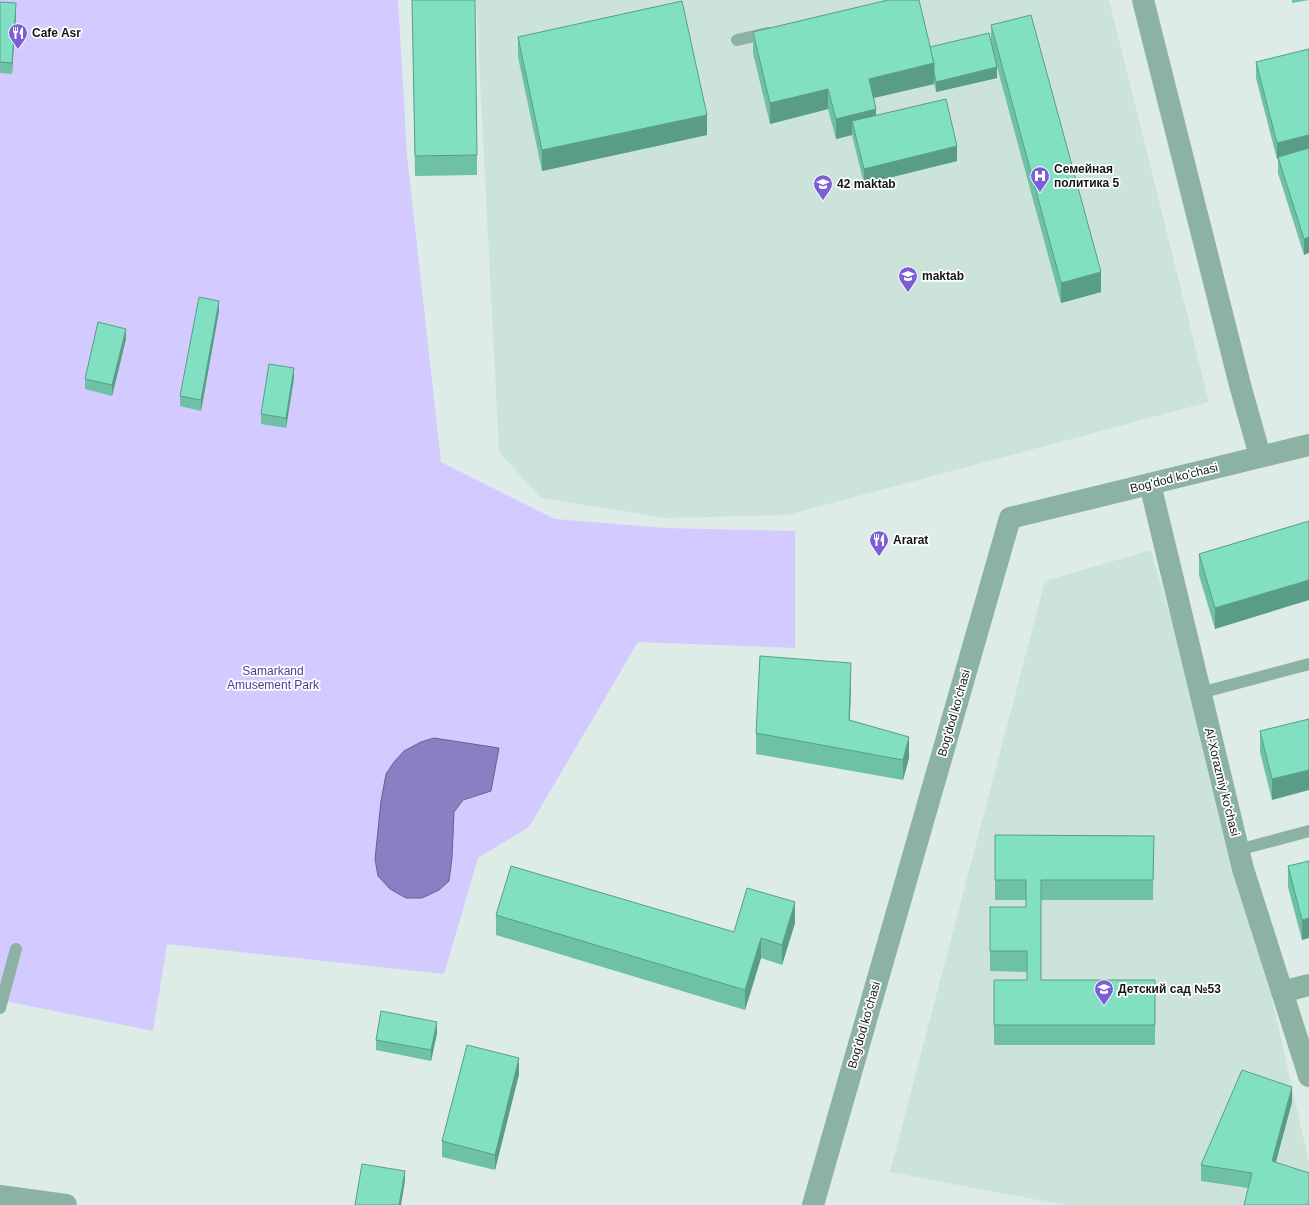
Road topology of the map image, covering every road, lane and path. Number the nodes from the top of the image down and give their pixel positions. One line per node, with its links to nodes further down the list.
1 (1143, 0): 5 (street)
2 (783, 30): 3 (lane)
3 (736, 40)
4 (1309, 445): 5 (street, Bog'dod ko'chasi)
5 (1260, 456): 6 (street, Bog'dod ko'chasi)
6 (1150, 484): 8 (street, Al-Xorazmiy ko'chasi); 18 (street, Bog'dod ko'chasi)
7 (1309, 664): 8 (lane)
8 (1200, 693): 10 (street, Al-Xorazmiy ko'chasi)
9 (1309, 831): 10 (lane)
10 (1238, 850): 13 (street, Al-Xorazmiy ko'chasi)
11 (16, 949): 14 (lane)
12 (1309, 985): 13 (street)
13 (1282, 992): 15 (street, Al-Xorazmiy ko'chasi)
14 (0, 1008)
15 (1309, 1076)
16 (0, 1196): 17 (street)
17 (66, 1205)
18 (812, 1205)

